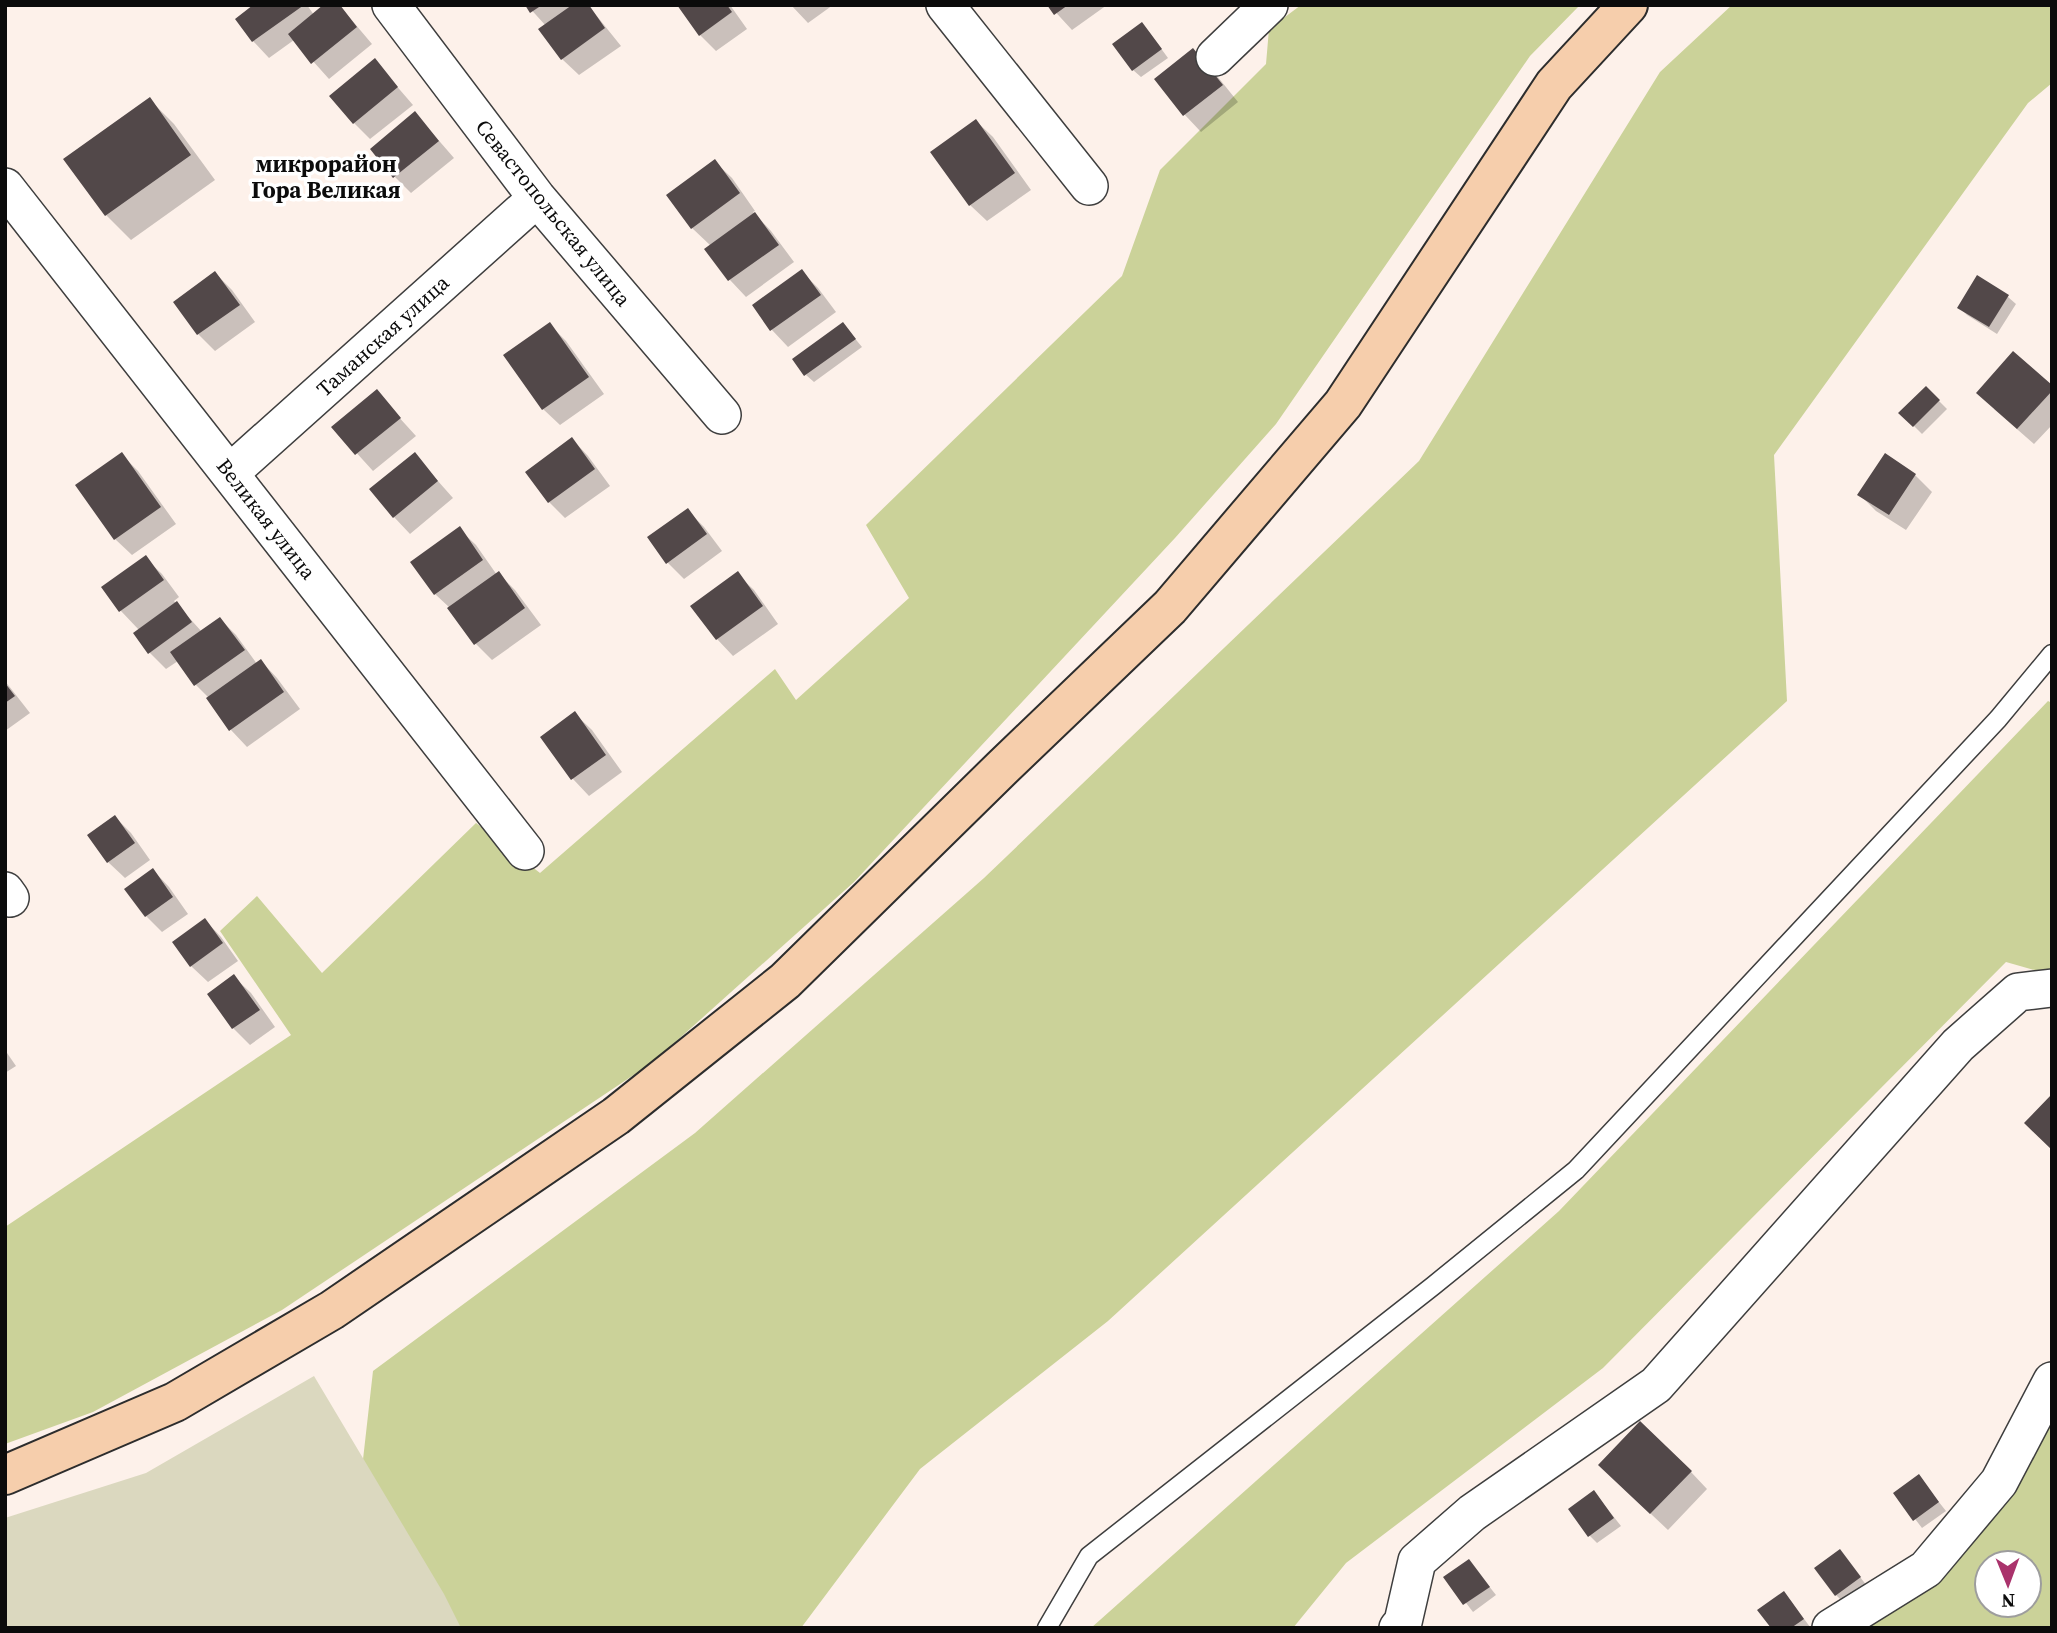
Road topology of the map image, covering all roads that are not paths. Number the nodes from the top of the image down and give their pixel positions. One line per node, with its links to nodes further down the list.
1 (391, 5): 8 (street, Севастопольская улица)
2 (945, 5): 6 (street)
3 (1269, 5): 5 (street)
4 (1628, 5): 15 (main road)
5 (1215, 57)
6 (1090, 186)
7 (5, 187): 10 (street, Великая улица)
8 (537, 198): 9 (street, Севастопольская улица); 10 (street, Таманская улица)
9 (722, 415)
10 (230, 473): 12 (street, Великая улица)
11 (2052, 654): 17 (lane)
12 (525, 851)
13 (2052, 988): 16 (street)
14 (2052, 1381): 18 (street)
15 (5, 1475)
16 (1404, 1626)
17 (1047, 1628)
18 (1831, 1628)

